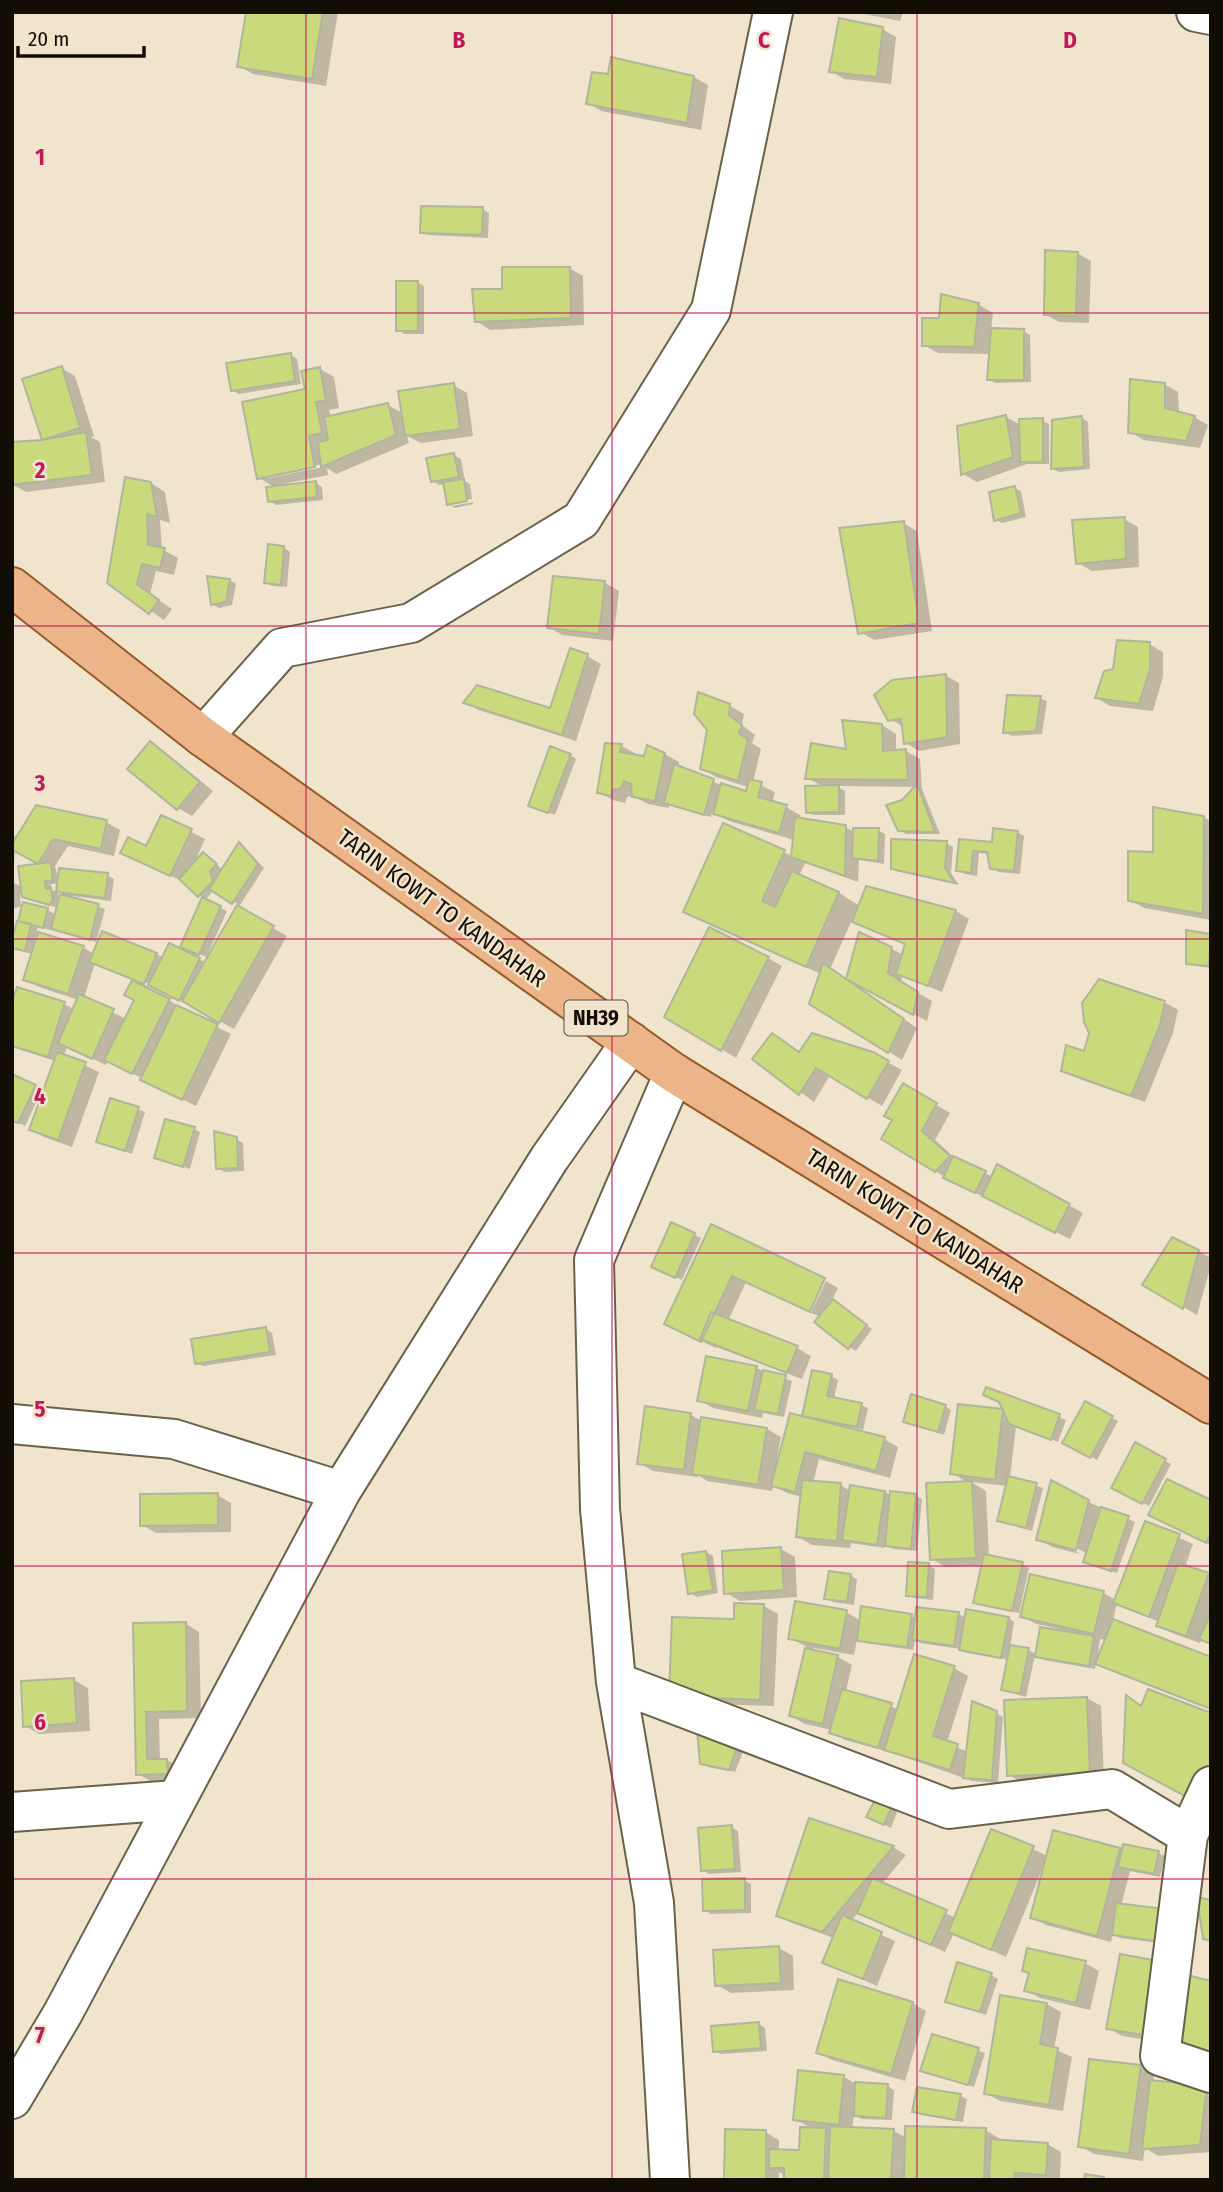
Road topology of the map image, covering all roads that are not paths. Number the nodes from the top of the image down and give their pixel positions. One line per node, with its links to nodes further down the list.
1 (773, 12): 5 (street)
2 (1196, 12): 3 (street)
3 (1211, 15)
4 (12, 587): 5 (main road, TARIN KOWT TO KANDAHAR / NH39)
5 (203, 737): 6 (main road, TARIN KOWT TO KANDAHAR / NH39)
6 (631, 1042): 7 (main road, TARIN KOWT TO KANDAHAR / NH39); 10 (street)
7 (674, 1073): 8 (main road, TARIN KOWT TO KANDAHAR / NH39); 11 (street)
8 (1211, 1404)
9 (12, 1424): 10 (street)
10 (341, 1491): 13 (street)
11 (616, 1682): 15 (street); 18 (street)
12 (1211, 1786): 15 (street)
13 (176, 1800): 14 (street); 17 (street)
14 (12, 1812)
15 (1188, 1835): 16 (street)
16 (1211, 2073)
17 (12, 2099)
18 (670, 2180)

